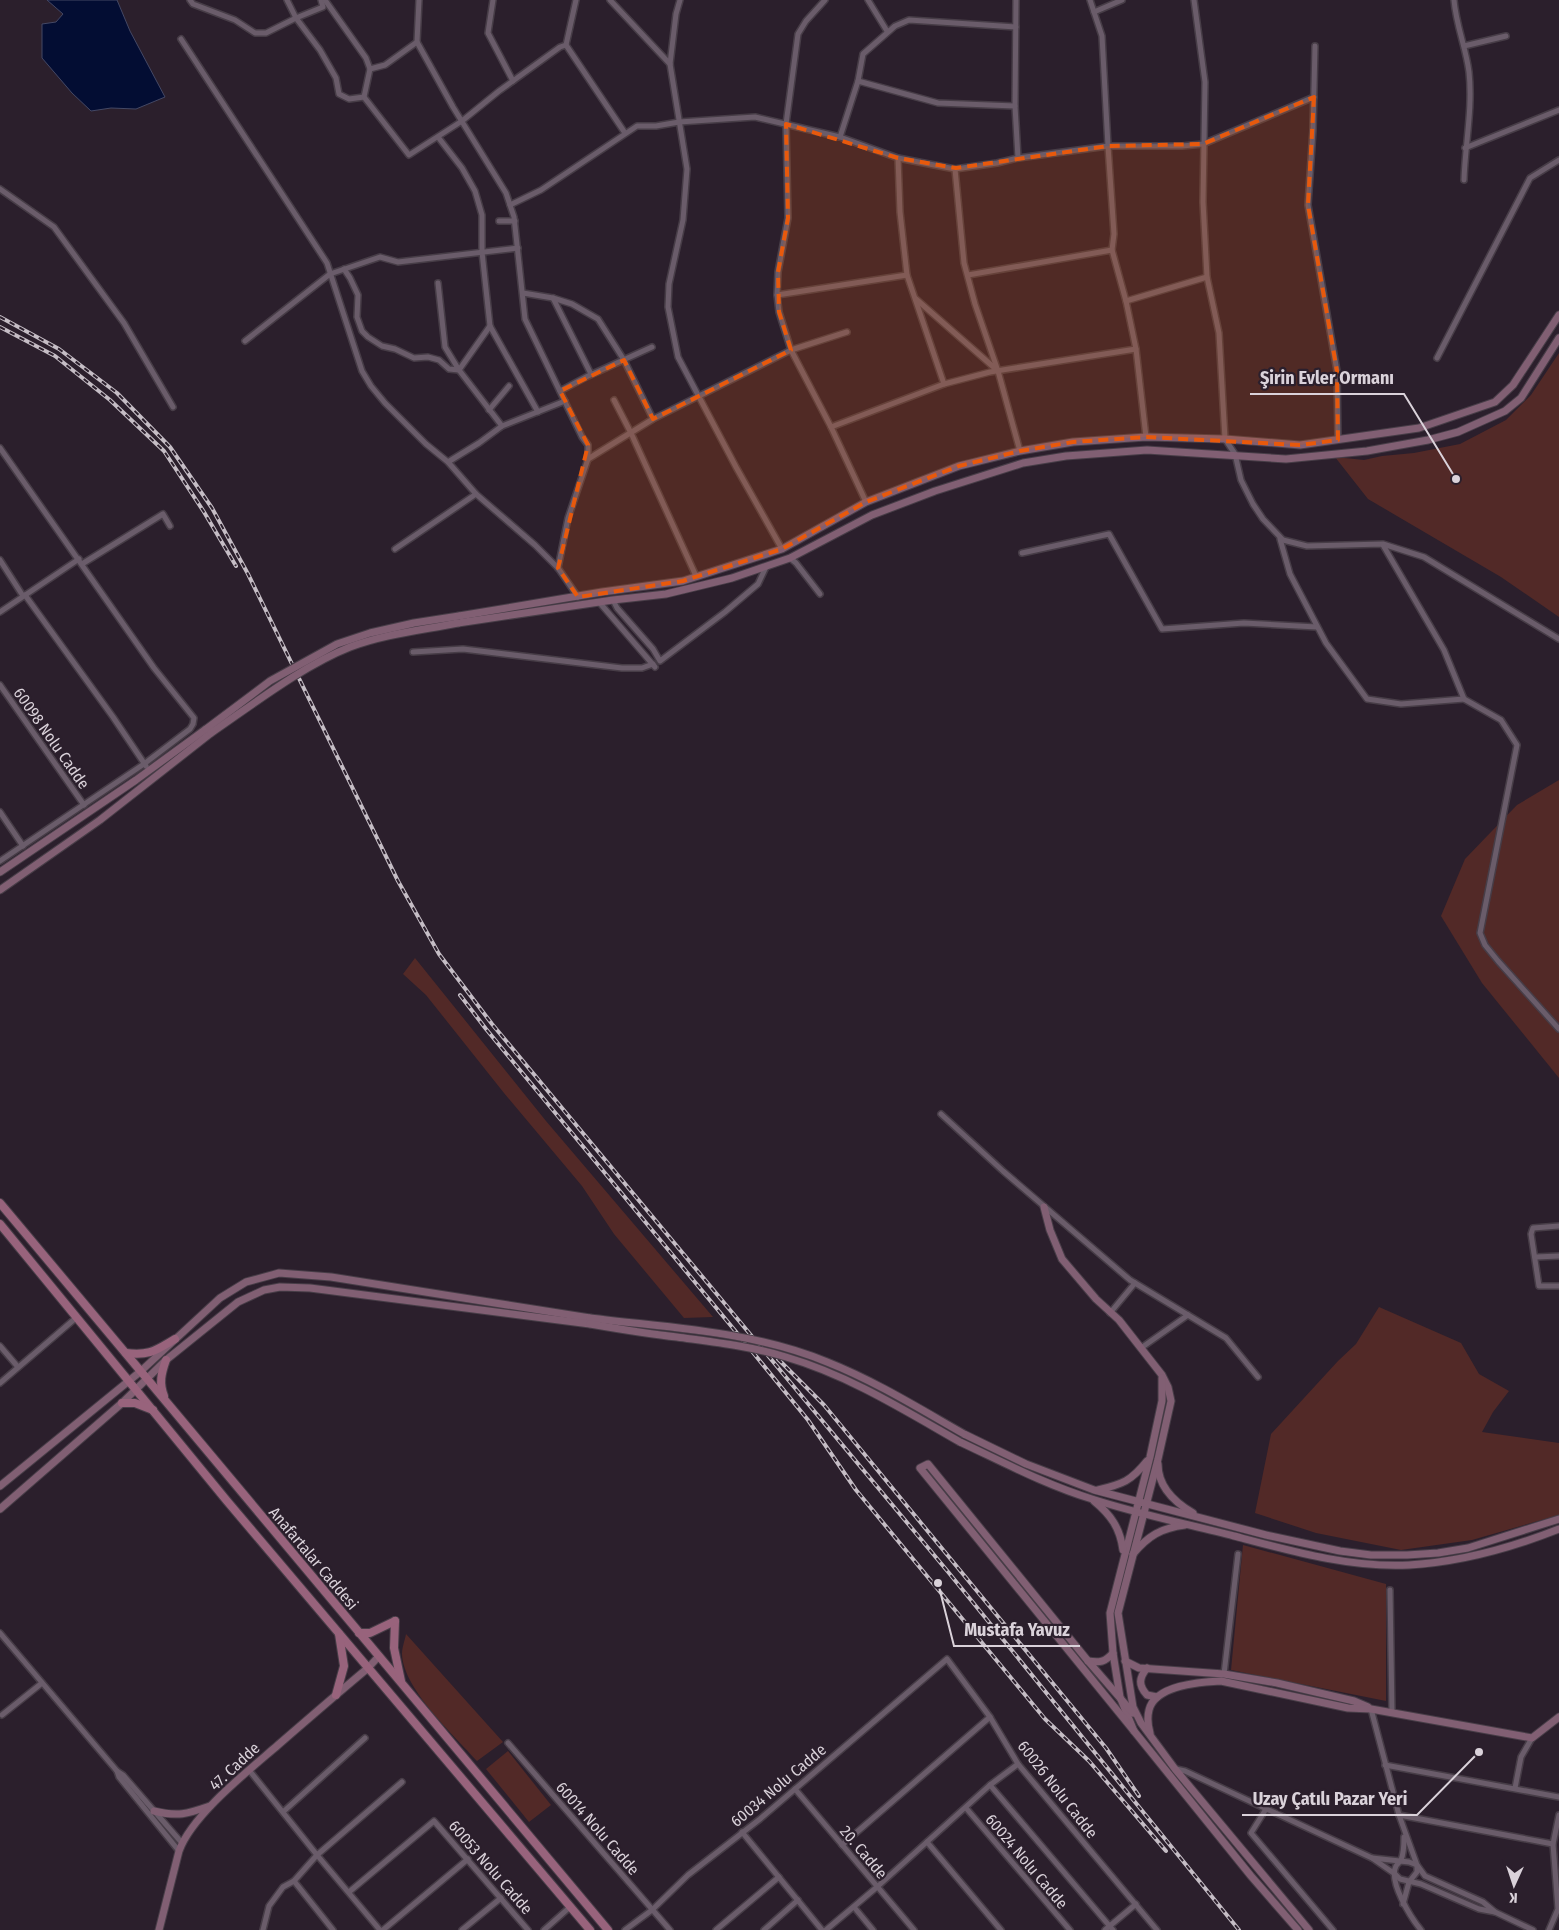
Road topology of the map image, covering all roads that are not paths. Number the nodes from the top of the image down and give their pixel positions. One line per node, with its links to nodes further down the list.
1 (190, 0): 17 (street)
2 (287, 0): 17 (street)
3 (323, 0): 17 (street); 27 (street)
4 (419, 0): 22 (street)
5 (493, 0): 28 (street)
6 (576, 0): 23 (street)
7 (610, 0): 26 (street)
8 (680, 0): 26 (street)
9 (825, 0): 36 (street)
10 (868, 0): 19 (street)
11 (1016, 0): 18 (street)
12 (1090, 0): 16 (street)
13 (1122, 0): 16 (street)
14 (1194, 0): 40 (street)
15 (1454, 0): 25 (street)
16 (1094, 12): 41 (street)
17 (296, 18): 30 (street)
18 (1016, 27): 19 (street); 32 (street)
19 (887, 31): 29 (street)
20 (1506, 36): 25 (street)
21 (181, 39): 56 (street)
22 (417, 42): 27 (street); 34 (street)
23 (566, 46): 28 (street); 37 (street)
24 (1315, 46): 31 (street)
25 (1464, 46): 42 (street)
26 (670, 64): 35 (street)
27 (370, 69): 30 (street)
28 (513, 81): 34 (street)
29 (858, 81): 32 (street); 39 (street)
30 (364, 97): 38 (street)
31 (1314, 97): 40 (street); 94 (street)
32 (1015, 106): 44 (street)
33 (1559, 110): 42 (street)
34 (462, 121): 38 (street); 49 (street)
35 (679, 122): 36 (street); 37 (street); 82 (street)
36 (786, 124): 39 (street); 62 (street)
37 (625, 133): 49 (street)
38 (438, 136): 54 (street)
39 (840, 137): 43 (street)
40 (1203, 144): 41 (street); 59 (street)
41 (1108, 146): 44 (street); 53 (street)
42 (1464, 148): 47 (street)
43 (898, 158): 46 (street); 57 (street)
44 (1018, 158): 46 (street)
45 (1559, 160): 74 (street)
46 (955, 169): 58 (street)
47 (1464, 180)
48 (0, 189): 85 (street)
49 (510, 205): 51 (street)
50 (499, 221): 51 (street)
51 (515, 221): 52 (street)
52 (518, 248): 54 (street); 61 (street)
53 (1112, 250): 58 (street); 65 (street)
54 (482, 252): 55 (street); 67 (street)
55 (344, 269): 56 (street); 76 (street)
56 (330, 274): 70 (street); 99 (street)
57 (907, 275): 62 (street); 64 (street)
58 (968, 276): 77 (street)
59 (1207, 277): 65 (street); 93 (street)
60 (438, 283): 76 (street)
61 (523, 293): 63 (street); 81 (street)
62 (778, 295): 73 (street)
63 (553, 298): 75 (street); 78 (street)
64 (915, 298): 77 (street); 79 (street)
65 (1126, 301): 72 (street)
66 (1559, 315): 94 (street)
67 (490, 326): 76 (street); 87 (street)
68 (847, 332): 73 (street)
69 (1559, 338): 97 (street)
70 (245, 341)
71 (652, 347): 75 (street)
72 (1136, 349): 77 (street); 92 (street)
73 (791, 350): 82 (street); 90 (street)
74 (1437, 358)
75 (624, 360): 78 (street); 88 (street)
76 (458, 370): 86 (street)
77 (998, 371): 79 (street); 96 (street)
78 (591, 374): 81 (street)
79 (944, 384): 90 (street)
80 (509, 386): 86 (street)
81 (560, 391): 83 (street)
82 (699, 396): 88 (street); 106 (street)
83 (565, 400): 87 (street); 98 (street)
84 (614, 400): 91 (street)
85 (173, 407)
86 (490, 410): 89 (street)
87 (538, 412): 89 (street)
88 (653, 419): 91 (street)
89 (502, 426): 99 (street)
90 (831, 427): 101 (street)
91 (631, 433): 98 (street); 114 (street)
92 (1146, 437): 93 (street); 96 (street)
93 (1225, 439): 94 (street); 97 (street)
94 (1338, 440)
95 (0, 448): 109 (street)
96 (1020, 451): 101 (street)
97 (1234, 454): 103 (street); 108 (street)
98 (588, 459): 113 (street)
99 (448, 462): 100 (street)
100 (476, 494): 105 (street); 113 (street)
101 (866, 502): 106 (street)
102 (170, 526): 111 (street)
103 (1280, 538): 104 (street); 122 (street)
104 (1383, 544): 123 (street); 126 (street)
105 (395, 549)
106 (782, 549): 114 (street)
107 (1022, 553): 122 (street)
108 (790, 558): 112 (street); 115 (street)
109 (79, 559): 111 (street); 116 (street)
110 (0, 560): 116 (street)
111 (82, 564): 128 (street)
112 (766, 566): 118 (street); 118 (street)
113 (558, 568): 117 (street)
114 (696, 576): 117 (street)
115 (820, 594)
116 (24, 596): 120 (street); 128 (street)
117 (578, 597): 121 (street)
118 (613, 600): 119 (street)
119 (599, 602): 121 (street); 124 (street)
120 (0, 612)
121 (459, 620): 127 (street, bridge)
122 (1317, 627): 126 (street)
123 (1559, 639)
124 (413, 652)
125 (0, 685): 130 (street, 60098 Nolu Cadde)
126 (1464, 699): 136 (street)
127 (209, 731): 129 (street); 135 (street)
128 (144, 764): 129 (street); 130 (street)
129 (149, 771): 134 (street)
130 (84, 805): 132 (street)
131 (0, 812): 132 (street)
132 (23, 846): 133 (street)
133 (0, 861)
134 (0, 872)
135 (0, 890)
136 (1559, 1029)
137 (941, 1114): 139 (street)
138 (0, 1203): 153 (main road, Anafartalar Caddesi)
139 (1044, 1207): 144 (street); 146 (street)
140 (0, 1224): 148 (main road, Anafartalar Caddesi)
141 (1559, 1226): 143 (street)
142 (1559, 1256): 143 (street)
143 (1536, 1257): 145 (street)
144 (1135, 1283): 146 (street); 147 (street)
145 (1559, 1286)
146 (1110, 1313): 152 (street)
147 (1188, 1315): 152 (street); 157 (street)
148 (77, 1317): 155 (street); 158 (main road, Anafartalar Caddesi)
149 (590, 1321): 150 (street); 154 (street); 166 (street, bridge); 167 (street, bridge)
150 (175, 1339): 153 (main road); 156 (street)
151 (0, 1346): 155 (street)
152 (1140, 1348): 164 (street)
153 (126, 1353): 156 (main road, Anafartalar Caddesi)
154 (166, 1360): 156 (street); 162 (main road)
155 (18, 1367): 159 (street)
156 (144, 1375): 158 (street); 160 (street); 162 (main road, Anafartalar Caddesi)
157 (1258, 1377)
158 (130, 1381): 160 (main road, Anafartalar Caddesi); 165 (street)
159 (0, 1382)
160 (136, 1389): 161 (street); 163 (main road, Anafartalar Caddesi)
161 (122, 1403): 163 (main road); 169 (street)
162 (167, 1403): 182 (main road, Anafartalar Caddesi)
163 (154, 1410): 180 (main road, Anafartalar Caddesi)
164 (1154, 1458): 166 (street); 168 (street); 172 (street)
165 (0, 1486)
166 (1094, 1490): 168 (street)
167 (1092, 1499): 170 (street); 176 (street)
168 (1141, 1502): 170 (street); 171 (street); 172 (street)
169 (0, 1509)
170 (1135, 1510): 171 (street); 176 (street)
171 (1143, 1512): 174 (street); 178 (street)
172 (1202, 1518): 173 (street)
173 (1559, 1519)
174 (1188, 1524): 175 (street); 178 (street)
175 (1559, 1529)
176 (1124, 1553): 183 (street)
177 (1238, 1554): 190 (street)
178 (1131, 1556): 187 (street)
179 (1390, 1590): 197 (street)
180 (338, 1632): 188 (main road, Anafartalar Caddesi); 193 (main road)
181 (0, 1633): 192 (street)
182 (359, 1633): 184 (main road, Anafartalar Caddesi); 191 (main road)
183 (1113, 1653): 186 (street); 195 (street)
184 (379, 1656): 188 (street, 47. Cadde); 191 (main road, Anafartalar Caddesi)
185 (947, 1659): 199 (street, 60026 Nolu Cadde); 215 (street, 60034 Nolu Cadde)
186 (1088, 1661): 195 (street); 202 (street)
187 (1125, 1662): 189 (street); 201 (street)
188 (368, 1668): 193 (street, 47. Cadde); 247 (main road, Anafartalar Caddesi)
189 (1147, 1668): 190 (street); 194 (street)
190 (1224, 1674): 196 (street)
191 (401, 1682): 260 (main road, Anafartalar Caddesi)
192 (42, 1683): 198 (street); 211 (street)
193 (336, 1695): 210 (street, 47. Cadde)
194 (1157, 1697): 196 (street); 203 (street)
195 (1120, 1698): 201 (street); 202 (street)
196 (1371, 1708): 197 (street); 208 (street)
197 (1392, 1713): 205 (street)
198 (2, 1715)
199 (990, 1717): 207 (street, 60026 Nolu Cadde); 229 (street)
200 (1559, 1717): 205 (street)
201 (1141, 1723): 203 (street)
202 (1134, 1731): 272 (street)
203 (1150, 1736): 209 (street)
204 (365, 1738): 221 (street)
205 (1532, 1738): 214 (street)
206 (508, 1742): 249 (street, 60014 Nolu Cadde)
207 (1018, 1764): 213 (street); 245 (street, 60026 Nolu Cadde)
208 (1385, 1764): 214 (street); 223 (street)
209 (1175, 1769): 219 (street); 273 (street)
210 (249, 1770): 217 (street, 47. Cadde); 221 (street)
211 (117, 1772): 220 (street); 230 (street)
212 (402, 1782): 231 (street)
213 (990, 1785): 218 (street); 251 (street)
214 (1515, 1788): 216 (street)
215 (795, 1789): 224 (street, 60034 Nolu Cadde); 229 (street, 20. Cadde)
216 (1559, 1797)
217 (213, 1805): 220 (street); 227 (street, 47. Cadde)
218 (966, 1808): 226 (street); 270 (street, 60024 Nolu Cadde)
219 (1266, 1809): 232 (street); 274 (street)
220 (154, 1810): 227 (street)
221 (283, 1812): 231 (street)
222 (1559, 1815): 228 (street)
223 (1399, 1816): 225 (street); 228 (street)
224 (742, 1832): 237 (street); 249 (street, 60034 Nolu Cadde)
225 (1404, 1832): 234 (street); 235 (street)
226 (927, 1842): 241 (street); 269 (street)
227 (182, 1843): 230 (street, 47. Cadde)
228 (1553, 1844): 238 (street)
229 (842, 1845): 241 (street, 20. Cadde)
230 (179, 1851): 252 (street, 47. Cadde)
231 (317, 1855): 239 (street); 242 (street)
232 (1372, 1858): 234 (street); 236 (street)
233 (468, 1859): 242 (street, 60053 Nolu Cadde); 243 (street, 60053 Nolu Cadde); 255 (street)
234 (1400, 1862): 235 (street); 236 (street)
235 (1417, 1865): 240 (street); 250 (street)
236 (1395, 1874): 240 (street); 246 (street)
237 (779, 1878): 244 (street); 263 (street)
238 (1557, 1880): 277 (street)
239 (294, 1881): 253 (street); 254 (street)
240 (1409, 1882): 246 (street); 250 (street)
241 (877, 1887): 248 (street); 268 (street, 20. Cadde)
242 (349, 1892): 255 (street)
243 (501, 1898): 256 (street); 257 (street, 60053 Nolu Cadde)
244 (798, 1900): 264 (street); 265 (street)
245 (1136, 1904): 251 (street); 271 (street, 60026 Nolu Cadde)
246 (1403, 1904): 275 (street)
247 (570, 1907): 258 (street); 259 (main road, Anafartalar Caddesi)
248 (854, 1907): 266 (street); 267 (street)
249 (652, 1910): 261 (street, 60034 Nolu Cadde); 262 (street, 60014 Nolu Cadde)
250 (1495, 1912): 276 (street)
251 (1109, 1929)
252 (159, 1930)
253 (263, 1930)
254 (333, 1930)
255 (382, 1930)
256 (462, 1930)
257 (528, 1930)
258 (544, 1930)
259 (590, 1930)
260 (608, 1930)
261 (625, 1930)
262 (670, 1930)
263 (716, 1930)
264 (764, 1930)
265 (822, 1930)
266 (826, 1930)
267 (873, 1930)
268 (914, 1930)
269 (1001, 1930)
270 (1070, 1930)
271 (1157, 1930)
272 (1298, 1930)
273 (1310, 1930)
274 (1333, 1930)
275 (1420, 1930)
276 (1533, 1930)
277 (1549, 1930)

